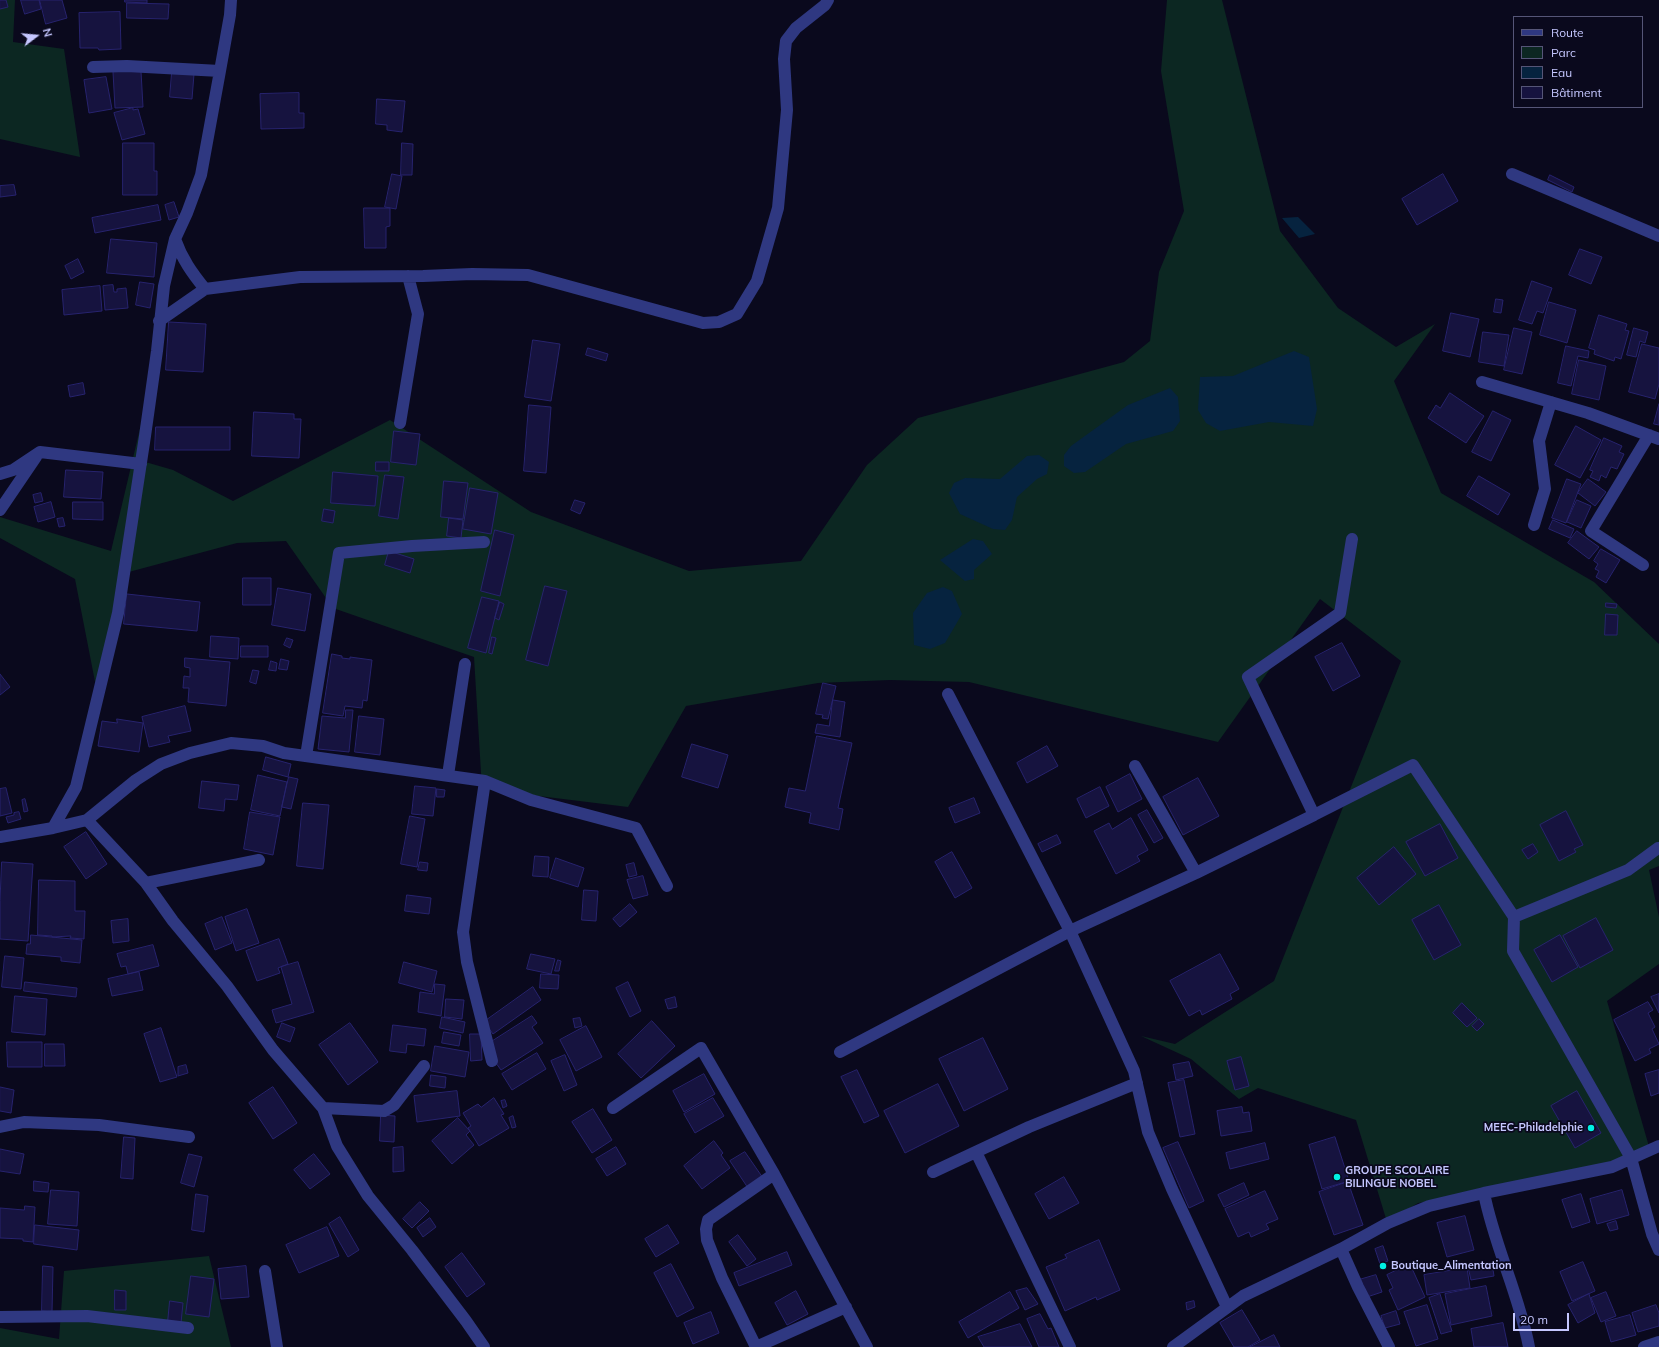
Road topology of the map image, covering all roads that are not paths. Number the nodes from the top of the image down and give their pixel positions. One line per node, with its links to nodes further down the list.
1 (231, 0): 4 (street)
2 (828, 0): 8 (street)
3 (93, 68): 4 (street)
4 (220, 71): 7 (street)
5 (1512, 174): 6 (street)
6 (1659, 236)
7 (175, 239): 9 (street); 10 (street)
8 (408, 276): 9 (street); 13 (street)
9 (205, 289): 10 (street)
10 (159, 321): 16 (street)
11 (1482, 382): 12 (street)
12 (1551, 402): 14 (street); 19 (street)
13 (400, 423)
14 (1654, 437): 22 (street)
15 (40, 452): 16 (street); 17 (street); 18 (street)
16 (141, 464): 31 (street)
17 (0, 474)
18 (0, 510)
19 (1534, 525)
20 (1352, 539): 29 (street)
21 (484, 542): 25 (street)
22 (1643, 565)
23 (465, 664): 27 (street)
24 (948, 694): 39 (street)
25 (306, 756): 27 (street); 30 (street)
26 (1135, 766): 35 (street)
27 (448, 775): 28 (street)
28 (485, 781): 37 (street); 41 (street)
29 (1314, 816): 35 (street); 38 (street)
30 (87, 820): 31 (street); 36 (street)
31 (53, 828): 32 (street)
32 (0, 837)
33 (1658, 848): 38 (street)
34 (259, 860): 36 (street)
35 (1196, 873): 39 (street)
36 (146, 883): 44 (street)
37 (667, 886)
38 (1514, 917): 50 (street)
39 (1070, 931): 40 (street); 43 (street)
40 (840, 1052)
41 (492, 1061)
42 (424, 1066): 44 (street)
43 (1137, 1083): 49 (street); 57 (street)
44 (323, 1108): 63 (street)
45 (613, 1108): 52 (street)
46 (0, 1127): 47 (street)
47 (189, 1137)
48 (1659, 1146): 50 (street)
49 (976, 1152): 51 (street); 66 (street)
50 (1631, 1158): 53 (street); 55 (street)
51 (933, 1172)
52 (774, 1174): 58 (street); 64 (street)
53 (1484, 1193): 54 (street); 69 (street)
54 (1341, 1249): 57 (street); 68 (street)
55 (1659, 1250)
56 (265, 1271): 62 (street)
57 (1227, 1307): 67 (street)
58 (846, 1308): 64 (street); 65 (street)
59 (0, 1317): 60 (street)
60 (188, 1328)
61 (1659, 1342): 70 (street)
62 (276, 1347)
63 (484, 1347)
64 (756, 1347)
65 (867, 1347)
66 (1070, 1347)
67 (1173, 1347)
68 (1389, 1347)
69 (1529, 1347)
70 (1644, 1347)

